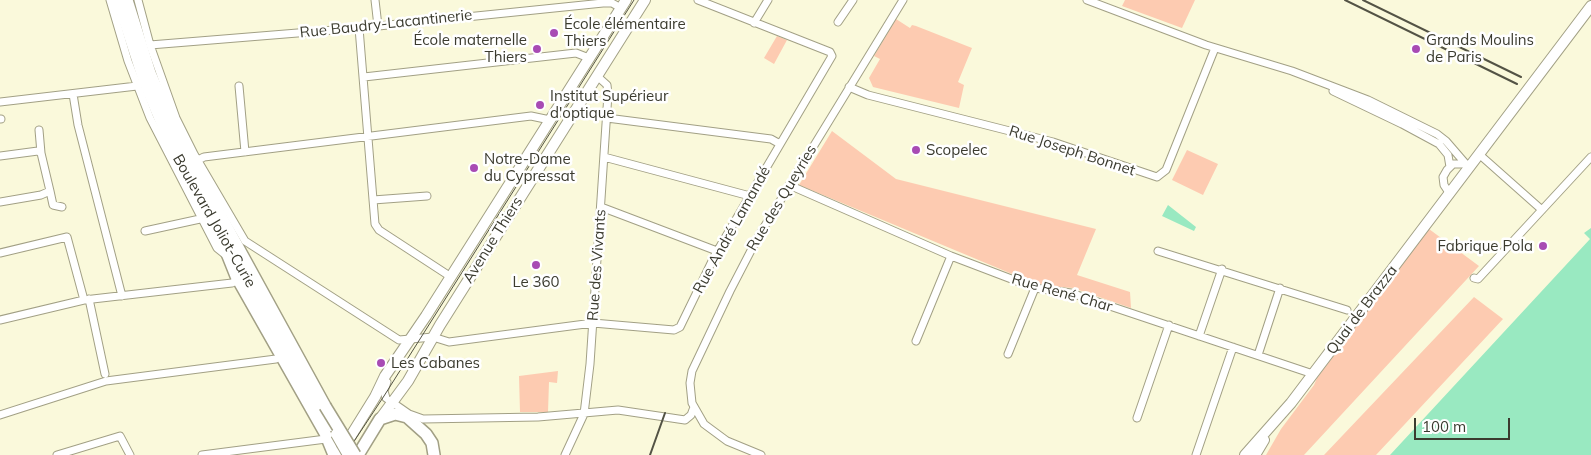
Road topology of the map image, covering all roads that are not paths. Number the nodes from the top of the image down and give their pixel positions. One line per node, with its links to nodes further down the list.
1 (110, 0): 24 (street)
2 (118, 0): 45 (main road, Boulevard Joliot-Curie)
3 (126, 0): 64 (main road, Boulevard Joliot-Curie)
4 (138, 0): 18 (street)
5 (375, 0): 16 (street)
6 (645, 0): 23 (main road, Avenue Thiers)
7 (698, 0): 15 (street)
8 (768, 0): 15 (street)
9 (852, 0): 14 (street)
10 (903, 0): 26 (street, Rue des Queyries)
11 (1087, 0): 19 (street)
12 (623, 4): 16 (street, Rue Baudry-Lacantinerie); 20 (main road, Avenue Thiers)
13 (1591, 6): 36 (main road, Quai de Brazza)
14 (838, 22)
15 (754, 23): 33 (street, Rue André Lamandé)
16 (378, 26): 17 (street, Rue Baudry-Lacantinerie)
17 (360, 28): 18 (street, Rue Baudry-Lacantinerie); 22 (street)
18 (150, 45): 40 (street)
19 (1215, 48): 21 (street); 26 (street, Rue Joseph Bonnet)
20 (589, 58): 22 (street); 30 (main road, Avenue Thiers)
21 (1292, 71): 41 (street); 42 (street)
22 (364, 76): 32 (street)
23 (597, 76): 29 (street, Rue des Vivants); 74 (main road, Avenue Thiers)
24 (138, 86): 27 (street); 54 (street)
25 (239, 86): 34 (street)
26 (849, 87): 43 (street, Rue des Queyries)
27 (73, 94): 28 (street); 67 (street)
28 (0, 102)
29 (607, 118): 33 (street); 38 (street, Rue des Vivants)
30 (550, 120): 32 (street); 62 (main road, Avenue Thiers)
31 (39, 130): 35 (street)
32 (369, 137): 34 (street); 49 (street)
33 (780, 144): 48 (street, Rue André Lamandé)
34 (245, 152): 40 (street)
35 (40, 153): 37 (street); 44 (street)
36 (1480, 155): 41 (main road, Quai de Brazza); 53 (street)
37 (0, 156)
38 (604, 157): 48 (street); 52 (street, Rue des Vivants)
39 (1591, 157): 53 (street)
40 (198, 160): 75 (street)
41 (1468, 165): 42 (street); 46 (main road, Quai de Brazza)
42 (1450, 167): 46 (street)
43 (789, 185): 60 (street, Rue René Char); 85 (street, Rue des Queyries)
44 (50, 191): 50 (street); 51 (street)
45 (197, 192): 59 (main road); 64 (main road, Boulevard Joliot-Curie)
46 (1450, 194): 82 (main road, Quai de Brazza)
47 (427, 196): 49 (street)
48 (750, 196): 56 (street, Rue André Lamandé)
49 (373, 200): 62 (street)
50 (0, 202)
51 (62, 207)
52 (601, 208): 56 (street); 71 (street, Rue des Vivants)
53 (1542, 210): 63 (street)
54 (200, 219): 55 (street); 59 (street)
55 (145, 231)
56 (717, 251): 71 (street, Rue André Lamandé)
57 (1158, 251): 61 (street)
58 (0, 253): 68 (street)
59 (228, 256): 64 (main road)
60 (951, 256): 65 (street, Rue René Char); 76 (street)
61 (1222, 269): 66 (street); 73 (street)
62 (451, 277): 75 (main road, Avenue Thiers)
63 (1474, 278)
64 (247, 279): 67 (street); 80 (main road); 84 (main road, Boulevard Joliot-Curie); 92 (main road, Boulevard Joliot-Curie)
65 (1035, 288): 72 (street, Rue René Char); 78 (street)
66 (1280, 288): 69 (street); 79 (street)
67 (122, 296): 68 (street)
68 (86, 300): 70 (street); 81 (street)
69 (1347, 310)
70 (0, 320)
71 (593, 322): 74 (street); 86 (street, Rue des Vivants)
72 (1169, 326): 73 (street, Rue René Char); 89 (street)
73 (1200, 336): 77 (street, Rue René Char)
74 (433, 337): 75 (street); 83 (main road, Avenue Thiers)
75 (413, 340): 83 (street); 83 (street); 96 (main road, Avenue Thiers)
76 (916, 342)
77 (1233, 347): 79 (street, Rue René Char); 101 (street)
78 (1008, 354)
79 (1258, 355): 82 (street, Rue René Char)
80 (281, 356): 87 (street); 92 (main road)
81 (105, 374)
82 (1313, 374): 91 (main road, Quai de Brazza)
83 (394, 399): 88 (street); 90 (main road, Avenue Thiers)
84 (325, 406): 92 (main road, bridge); 97 (main road, Boulevard Joliot-Curie, bridge)
85 (694, 407): 86 (street); 100 (street)
86 (584, 414): 88 (street); 99 (street, Rue des Vivants)
87 (0, 415)
88 (411, 418): 90 (main road); 98 (main road)
89 (1137, 418)
90 (380, 419): 97 (main road, Avenue Thiers)
91 (1272, 426): 102 (main road, Quai de Brazza); 103 (main road, Quai de Brazza)
92 (328, 434): 95 (street); 96 (main road)
93 (57, 455): 94 (street)
94 (130, 455)
95 (202, 455)
96 (340, 455)
97 (356, 455)
98 (434, 455)
99 (565, 455)
100 (761, 455)
101 (1196, 455)
102 (1245, 455)
103 (1255, 455)

